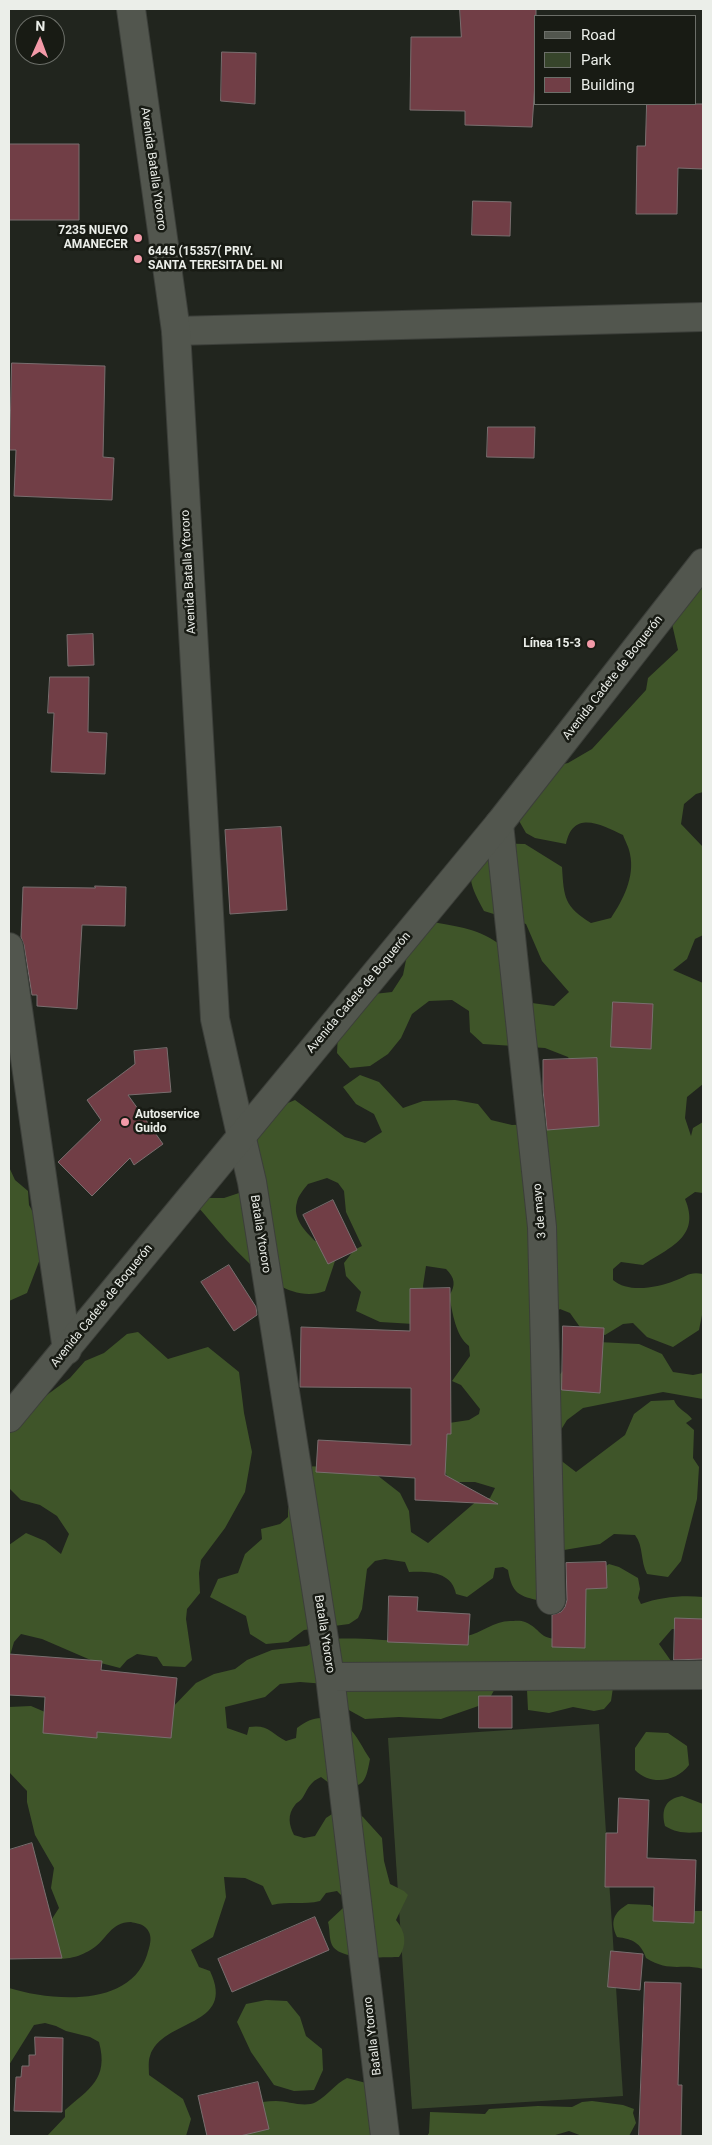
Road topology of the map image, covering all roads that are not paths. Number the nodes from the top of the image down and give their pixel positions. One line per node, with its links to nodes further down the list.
1 (131, 9): 3 (street, Avenida Batalla Ytororo)
2 (703, 318): 3 (street)
3 (176, 330): 7 (street, Avenida Batalla Ytororo)
4 (703, 563): 5 (street, Avenida Cadete de Boquerón)
5 (499, 824): 7 (street, Avenida Cadete de Boquerón); 10 (street, 3 de mayo)
6 (9, 947): 8 (street)
7 (241, 1135): 8 (street, Avenida Cadete de Boquerón); 12 (street, Batalla Ytororo)
8 (67, 1350): 9 (street, Avenida Cadete de Boquerón)
9 (9, 1418)
10 (551, 1600)
11 (703, 1675): 12 (street)
12 (330, 1677): 13 (street, Batalla Ytororo)
13 (385, 2136)

